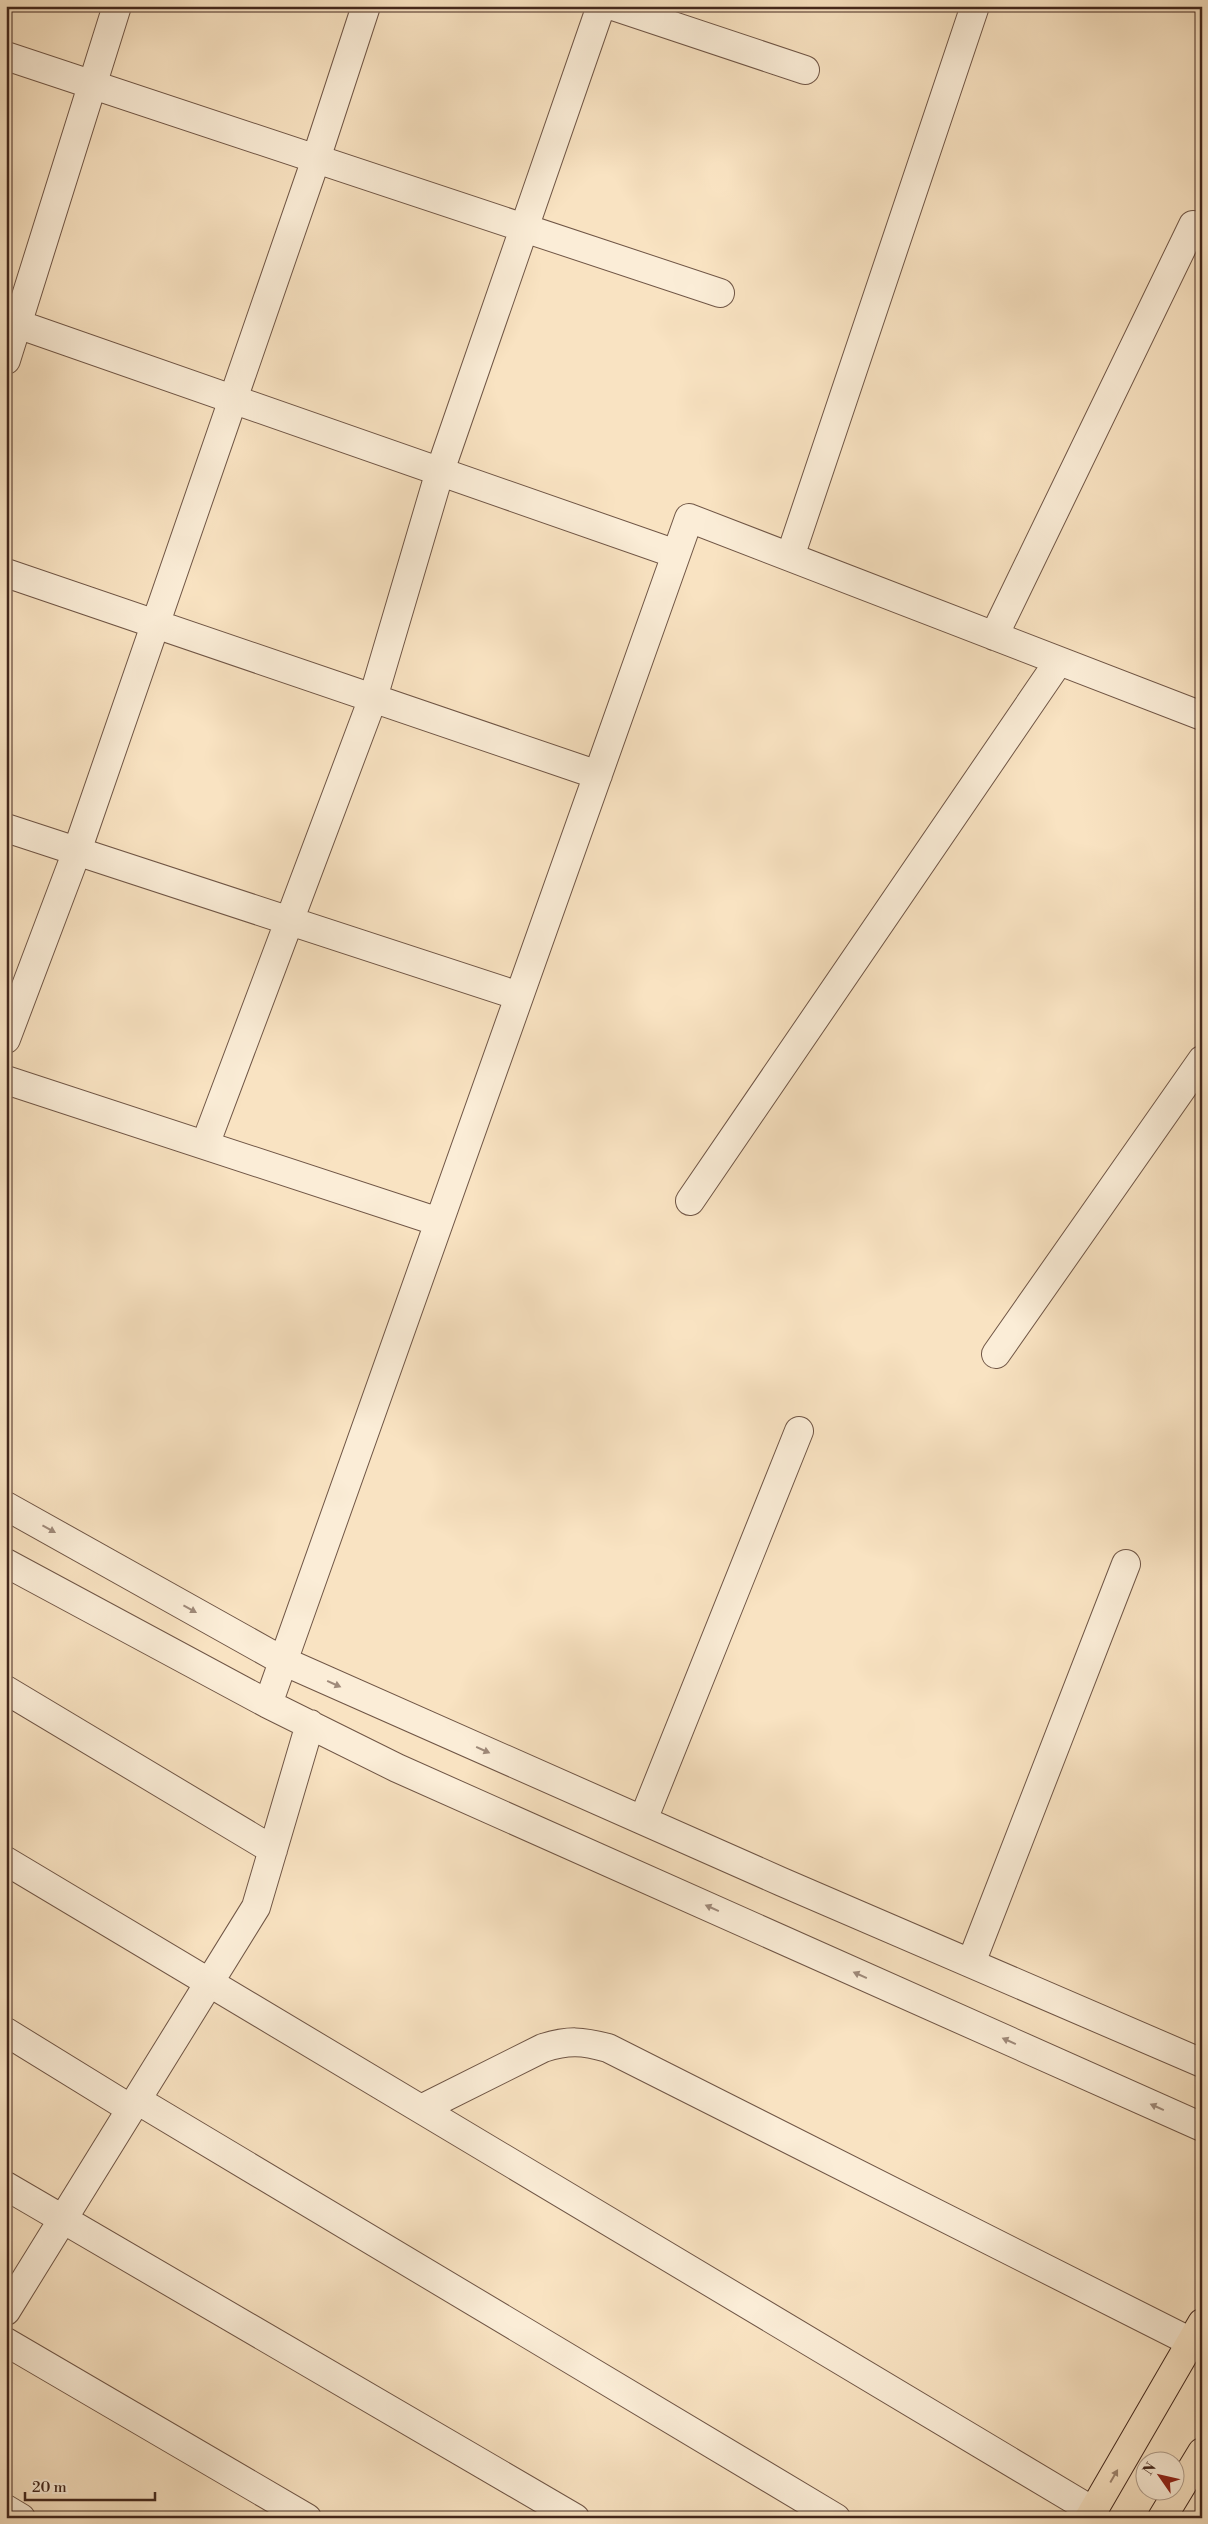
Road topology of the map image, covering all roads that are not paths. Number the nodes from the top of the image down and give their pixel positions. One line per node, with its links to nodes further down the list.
1 (117, 6): 8 (street)
2 (366, 6): 9 (street)
3 (601, 6): 11 (street)
4 (613, 6): 7 (street)
5 (975, 6): 18 (street)
6 (6, 56): 8 (street)
7 (805, 70)
8 (92, 84): 9 (street); 13 (street)
9 (316, 158): 11 (street); 15 (street)
10 (1193, 225): 21 (street)
11 (526, 228): 12 (street); 16 (street)
12 (720, 293)
13 (12, 322): 14 (street); 15 (street)
14 (6, 360)
15 (232, 399): 16 (street); 20 (street)
16 (440, 471): 17 (street); 23 (street)
17 (676, 554): 18 (street); 25 (street)
18 (790, 557): 21 (street)
19 (6, 573): 20 (street)
20 (155, 624): 23 (street); 27 (street)
21 (994, 636): 22 (street)
22 (1059, 661): 24 (street); 34 (street)
23 (373, 698): 25 (street); 28 (street)
24 (1202, 716)
25 (598, 776): 29 (street)
26 (6, 828): 27 (street)
27 (77, 851): 28 (street); 30 (street)
28 (289, 921): 29 (street); 33 (street)
29 (519, 996): 35 (street)
30 (6, 1039)
31 (1202, 1060): 36 (street)
32 (6, 1080): 33 (street)
33 (205, 1145): 35 (street)
34 (690, 1201)
35 (439, 1222): 41 (street)
36 (996, 1354)
37 (799, 1431): 45 (street)
38 (6, 1506): 41 (street, one-way to 41)
39 (6, 1563): 43 (street)
40 (1126, 1564): 48 (street)
41 (283, 1662): 43 (street); 45 (street, one-way to 45)
42 (6, 1690): 46 (street)
43 (268, 1704): 44 (street)
44 (310, 1724): 46 (street); 54 (street, one-way to 44)
45 (643, 1820): 48 (street)
46 (273, 1850): 49 (street)
47 (6, 1861): 49 (street)
48 (971, 1963): 51 (street)
49 (209, 1983): 52 (street); 53 (street)
50 (6, 2032): 52 (street)
51 (1202, 2063)
52 (134, 2104): 56 (street); 66 (street)
53 (421, 2109): 58 (street); 62 (street)
54 (1202, 2127)
55 (6, 2186): 56 (street)
56 (63, 2218): 57 (street); 65 (street)
57 (6, 2311)
58 (1196, 2333): 62 (main road, one-way to 58)
59 (6, 2342): 64 (street)
60 (1202, 2452): 67 (main road)
61 (6, 2509): 63 (street)
62 (1091, 2514)
63 (21, 2518)
64 (307, 2518)
65 (575, 2518)
66 (836, 2518)
67 (1162, 2518)

